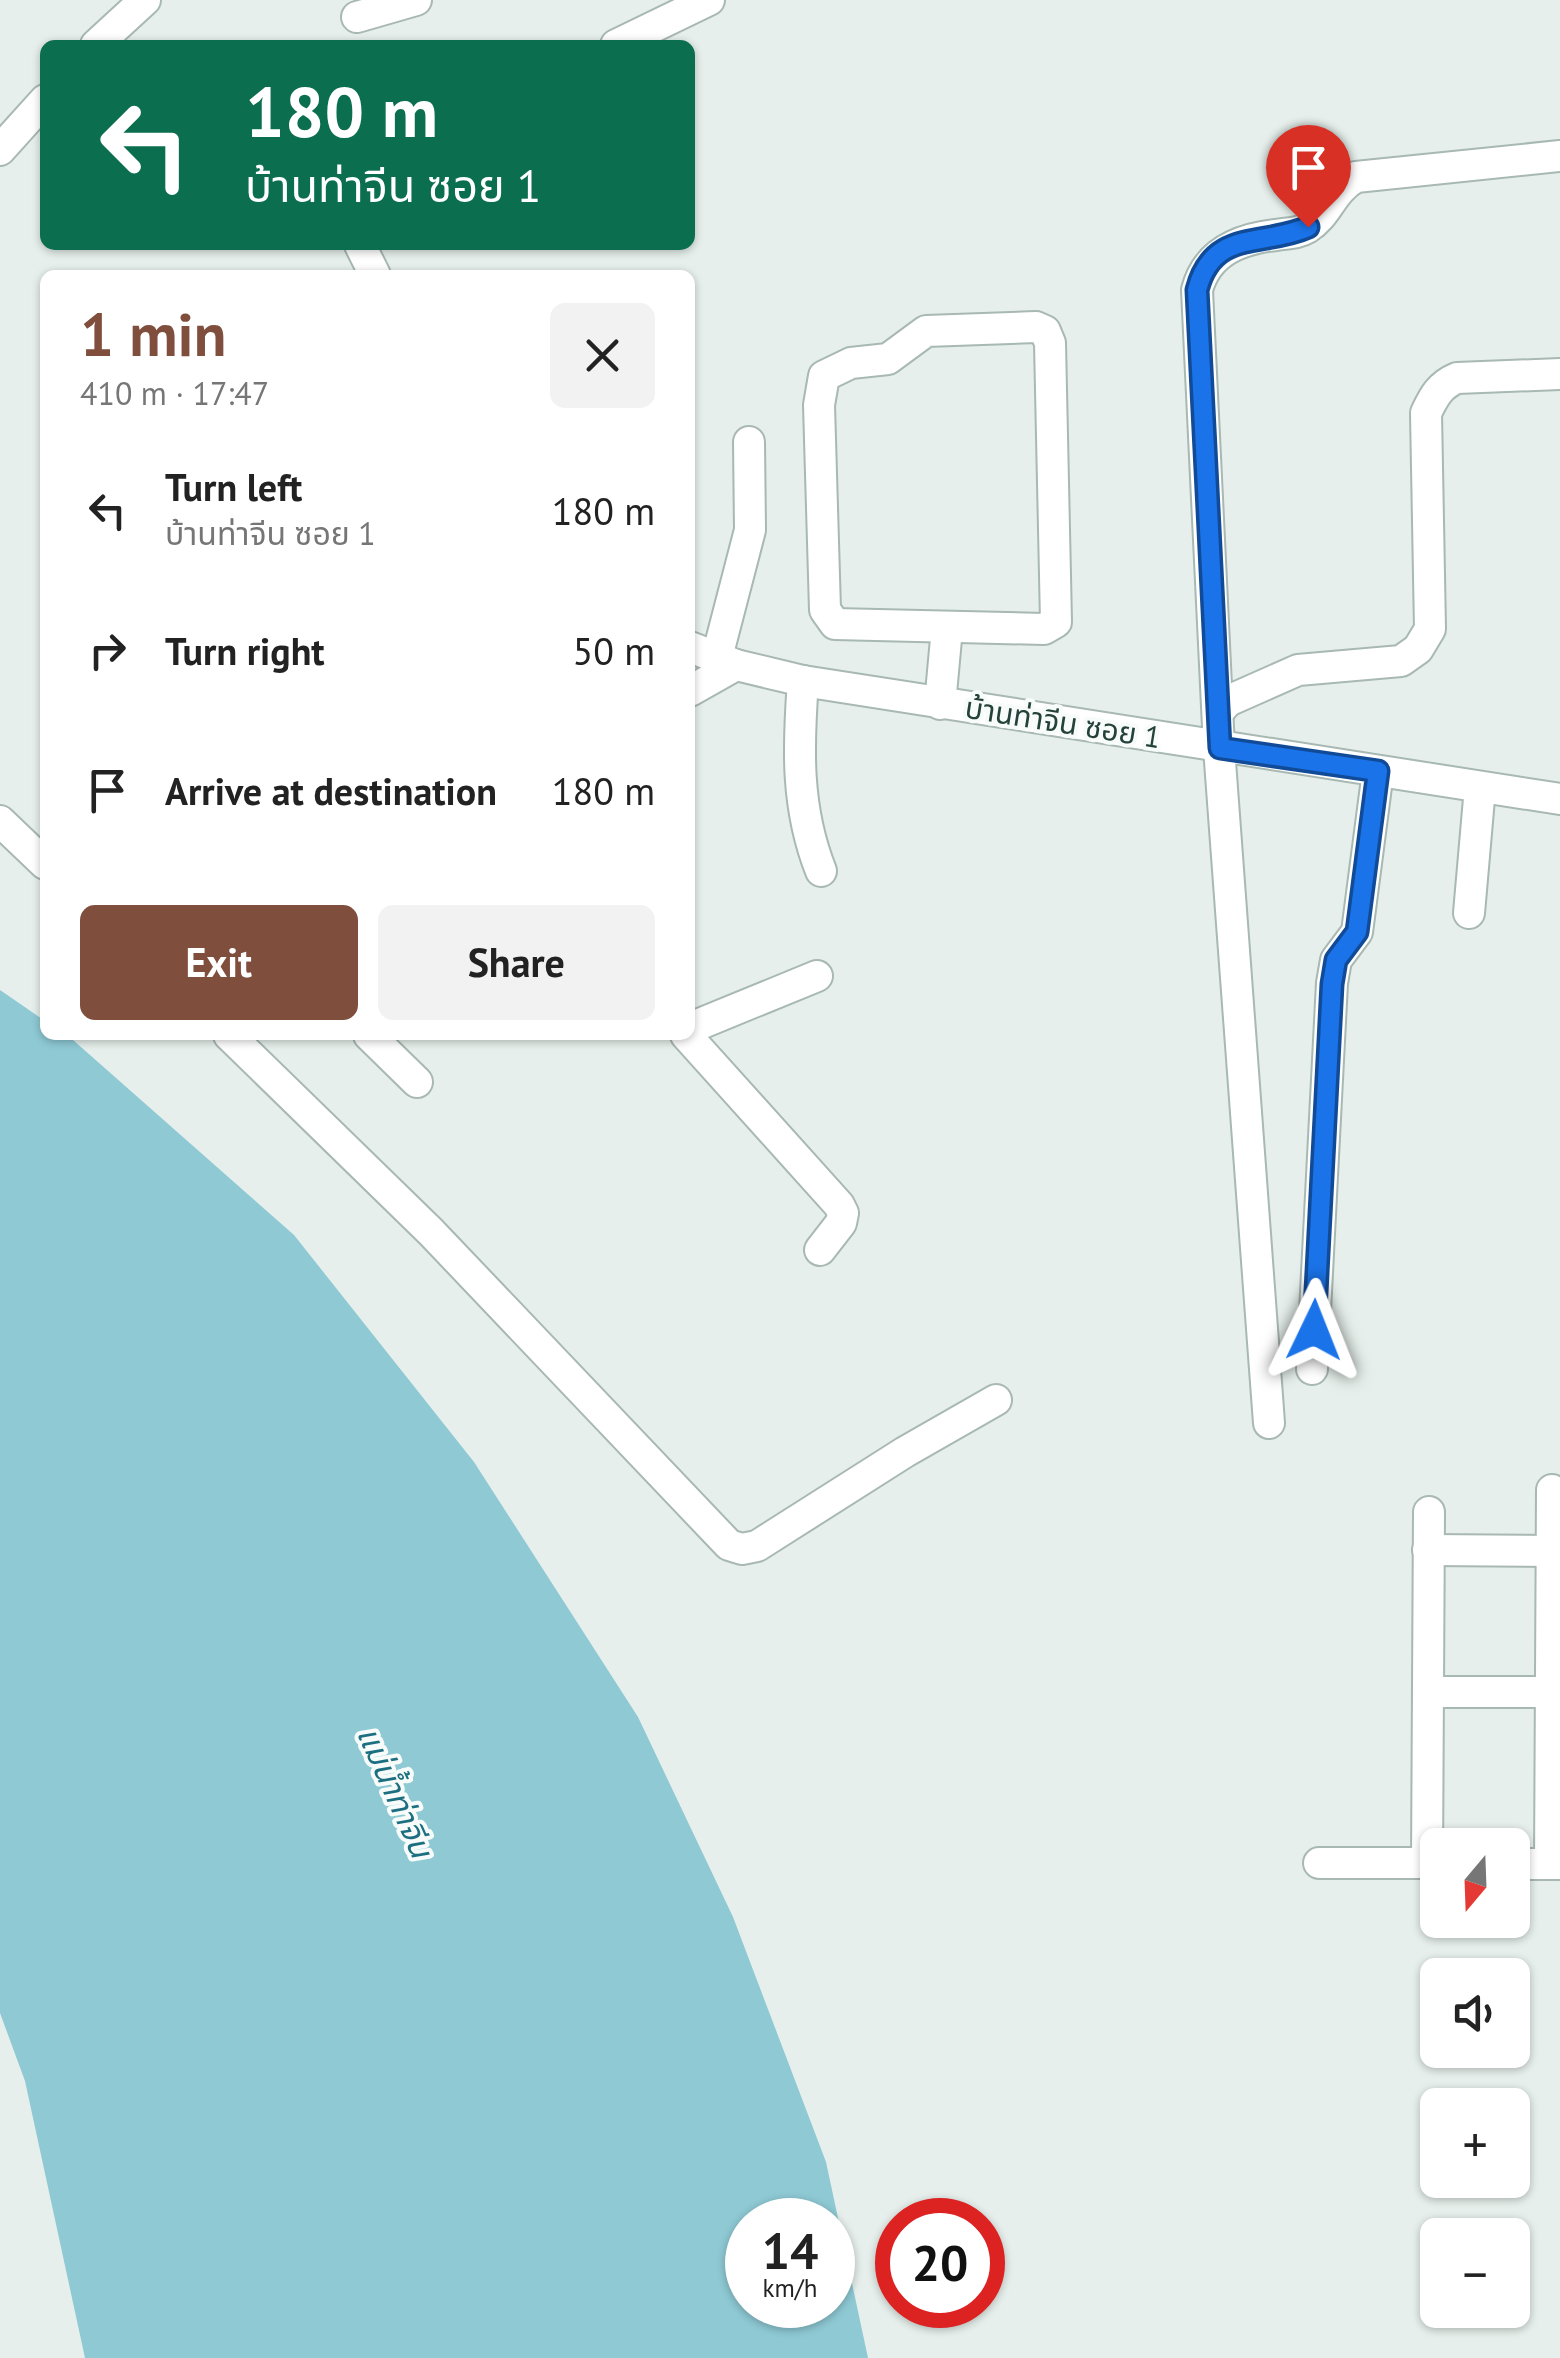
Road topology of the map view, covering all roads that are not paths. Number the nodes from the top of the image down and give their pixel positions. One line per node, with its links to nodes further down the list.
1 (145, 0): 5 (street)
2 (416, 0): 4 (street)
3 (709, 0): 6 (street)
4 (356, 21)
5 (101, 40)
6 (626, 40)
7 (40, 106): 8 (street)
8 (0, 150)
9 (1560, 156): 17 (street)
10 (1560, 374): 17 (street)
11 (748, 442): 13 (street)
12 (947, 628): 12 (street); 16 (street)
13 (714, 656): 14 (street, บ้านท่าจีน ซอย 1); 15 (street)
14 (802, 681): 16 (street, บ้านท่าจีน ซอย 1); 24 (street)
15 (695, 684)
16 (940, 704): 18 (street, บ้านท่าจีน ซอย 1)
17 (1219, 711): 18 (street)
18 (1220, 748): 19 (street, บ้านท่าจีน ซอย 1); 35 (street)
19 (1378, 771): 20 (street, บ้านท่าจีน ซอย 1); 33 (street)
20 (1480, 787): 21 (street, บ้านท่าจีน ซอย 1); 25 (street)
21 (1560, 798)
22 (0, 820): 23 (street)
23 (40, 859)
24 (821, 871)
25 (1469, 913)
26 (817, 976): 27 (street)
27 (695, 1026)
28 (234, 1040): 34 (street)
29 (375, 1040): 31 (street)
30 (690, 1040): 32 (street)
31 (418, 1082)
32 (820, 1250)
33 (1312, 1369)
34 (996, 1400)
35 (1268, 1423)
36 (1552, 1490): 39 (street)
37 (1428, 1512): 38 (street)
38 (1428, 1550): 39 (street); 40 (street)
39 (1556, 1551): 41 (street)
40 (1428, 1692): 41 (street); 42 (street)
41 (1555, 1692): 45 (street)
42 (1431, 1828)
43 (1319, 1863): 44 (street)
44 (1420, 1863)
45 (1555, 1864)

